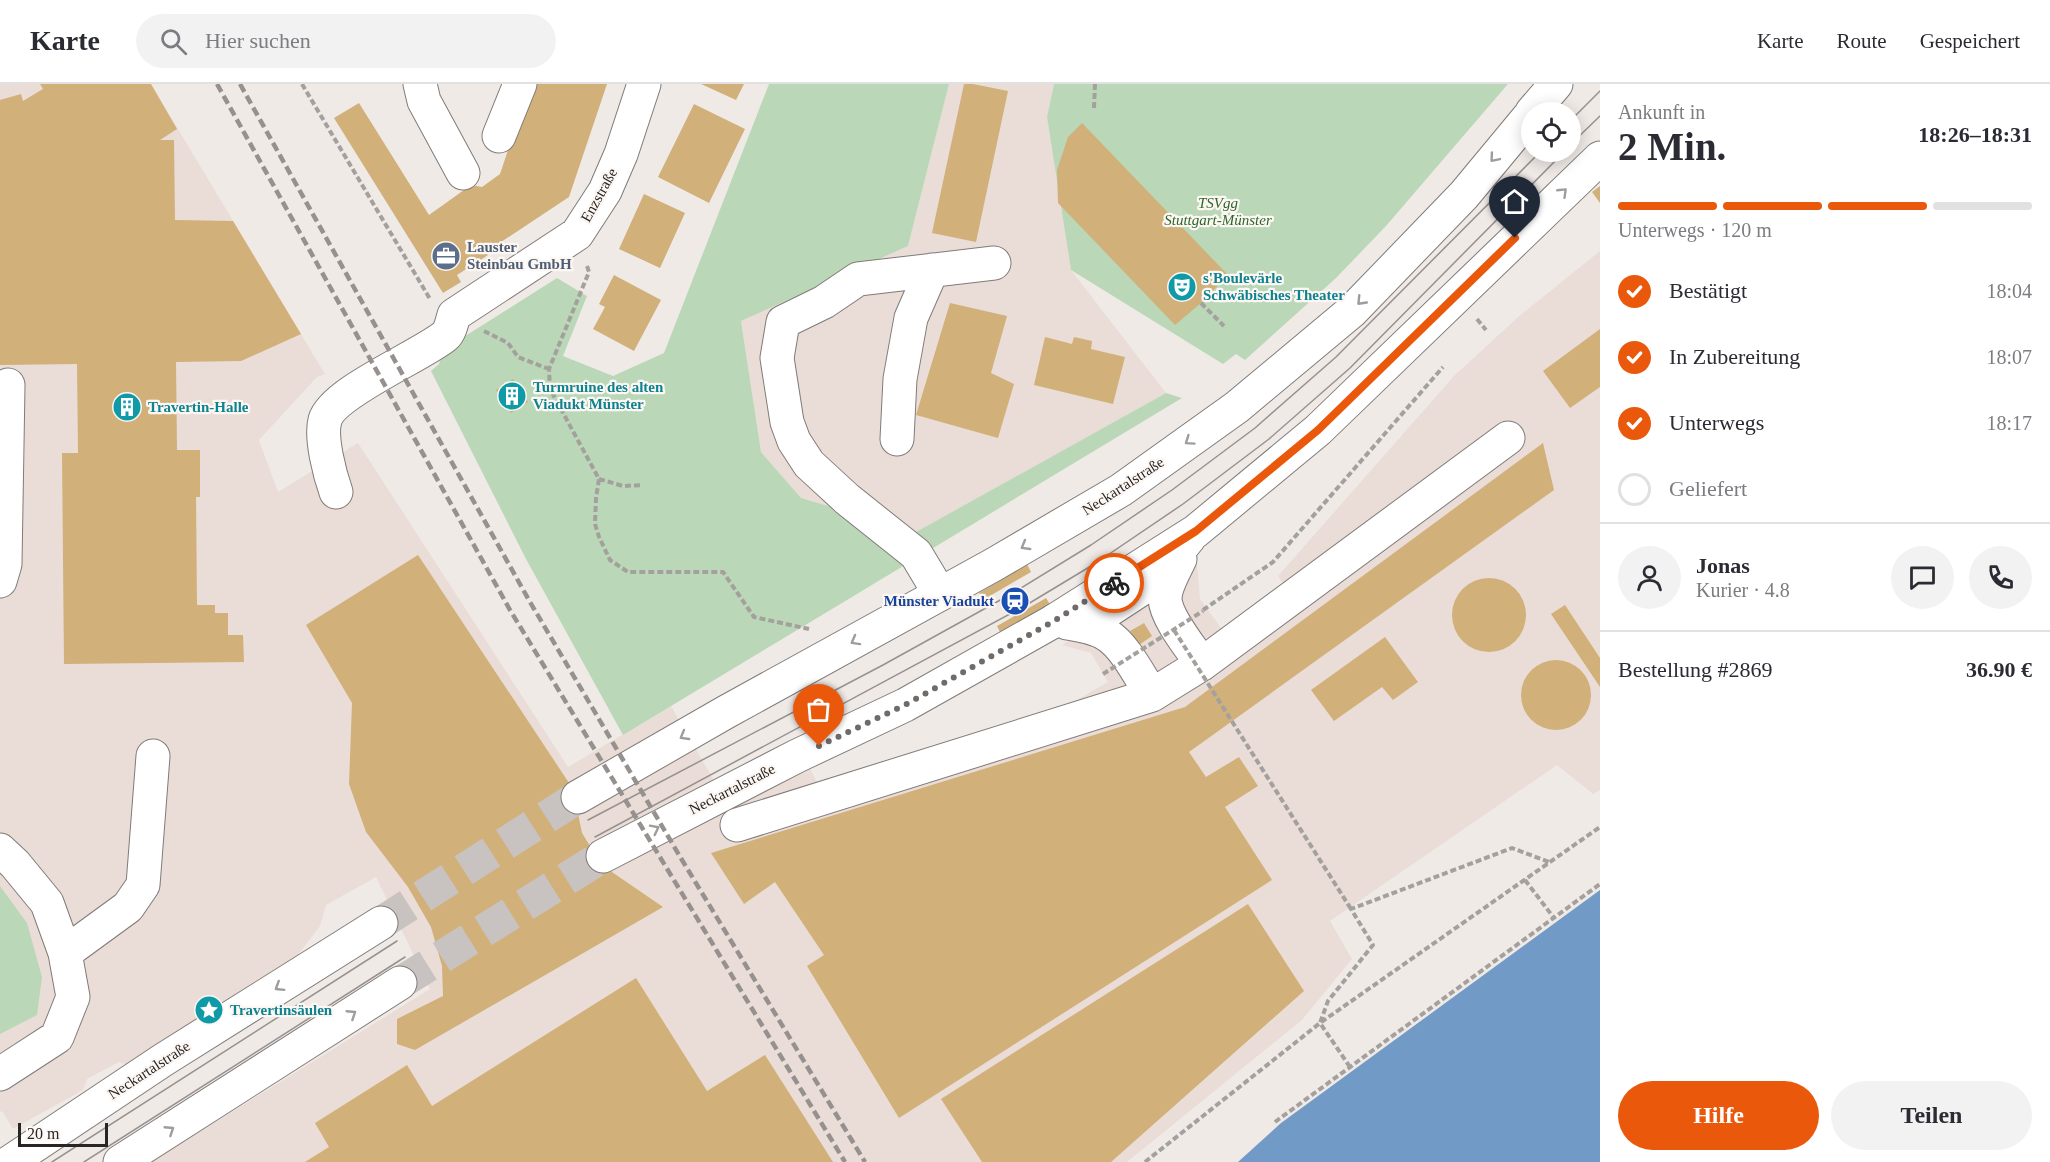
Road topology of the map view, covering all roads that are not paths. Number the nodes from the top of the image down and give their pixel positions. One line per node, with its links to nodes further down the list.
1 (420, 84): 9 (main road)
2 (520, 84): 7 (main road)
3 (644, 84): 15 (main road, Enzstraße)
4 (1556, 84): 5 (main road, Neckartalstraße)
5 (1541, 102)
6 (1521, 126): 18 (main road, Neckartalstraße, one-way to 18)
7 (499, 136)
8 (1600, 158): 16 (main road, Neckartalstraße, one-way to 8)
9 (464, 173)
10 (994, 263): 11 (main road)
11 (932, 270): 14 (main road); 18 (main road)
12 (8, 385): 17 (main road)
13 (1508, 438): 20 (main road)
14 (897, 439)
15 (336, 492)
16 (1196, 531): 19 (main road, Neckartalstraße); 20 (main road)
17 (0, 581)
18 (940, 594): 23 (main road, Neckartalstraße, one-way to 23)
19 (1054, 621): 21 (main road); 26 (main road, Neckartalstraße, one-way to 19)
20 (1202, 664): 21 (main road)
21 (1152, 695): 24 (main road)
22 (153, 756): 28 (main road)
23 (578, 797)
24 (737, 825)
25 (0, 850): 28 (main road)
26 (603, 856)
27 (381, 922): 31 (main road, Neckartalstraße, one-way to 31)
28 (64, 953): 30 (main road)
29 (400, 983): 32 (main road, one-way to 29)
30 (0, 1074)
31 (10, 1162)
32 (120, 1162)

